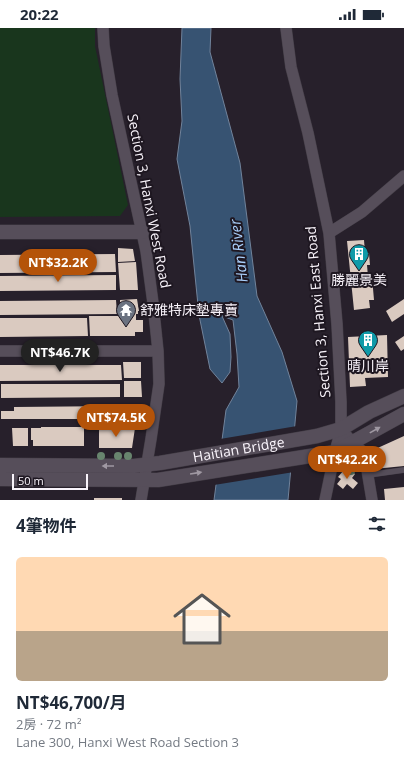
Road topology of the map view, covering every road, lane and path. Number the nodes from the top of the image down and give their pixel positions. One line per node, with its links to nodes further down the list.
1 (103, 28): 5 (street, Section 3, Hanxi West Road)
2 (286, 28): 6 (street, Section 3, Hanxi East Road)
3 (404, 176): 6 (street)
4 (0, 232): 5 (street)
5 (142, 232): 8 (street, Section 3, Hanxi West Road)
6 (329, 233): 11 (street, Section 3, Hanxi East Road)
7 (0, 351): 8 (street)
8 (158, 351): 14 (street, Section 3, Hanxi West Road)
9 (404, 396): 11 (street, Haitian Bridge)
10 (404, 414): 12 (street, one-way to 10)
11 (341, 429): 12 (street); 13 (street, Section 3, Hanxi East Road); 14 (street, Haitian Bridge)
12 (352, 442): 13 (street); 17 (street)
13 (335, 452): 19 (street, Haitian Bridge, one-way to 13); 21 (street, Section 3, Hanxi East Road)
14 (154, 464): 15 (street, Haitian Bridge, one-way to 15); 19 (street, Section 3, Hanxi West Road)
15 (0, 465)
16 (404, 470): 17 (lane)
17 (368, 475): 22 (street)
18 (0, 479): 19 (street, Haitian Bridge)
19 (151, 479): 20 (street, Section 3, Hanxi West Road)
20 (141, 500)
21 (326, 500)
22 (372, 500)

